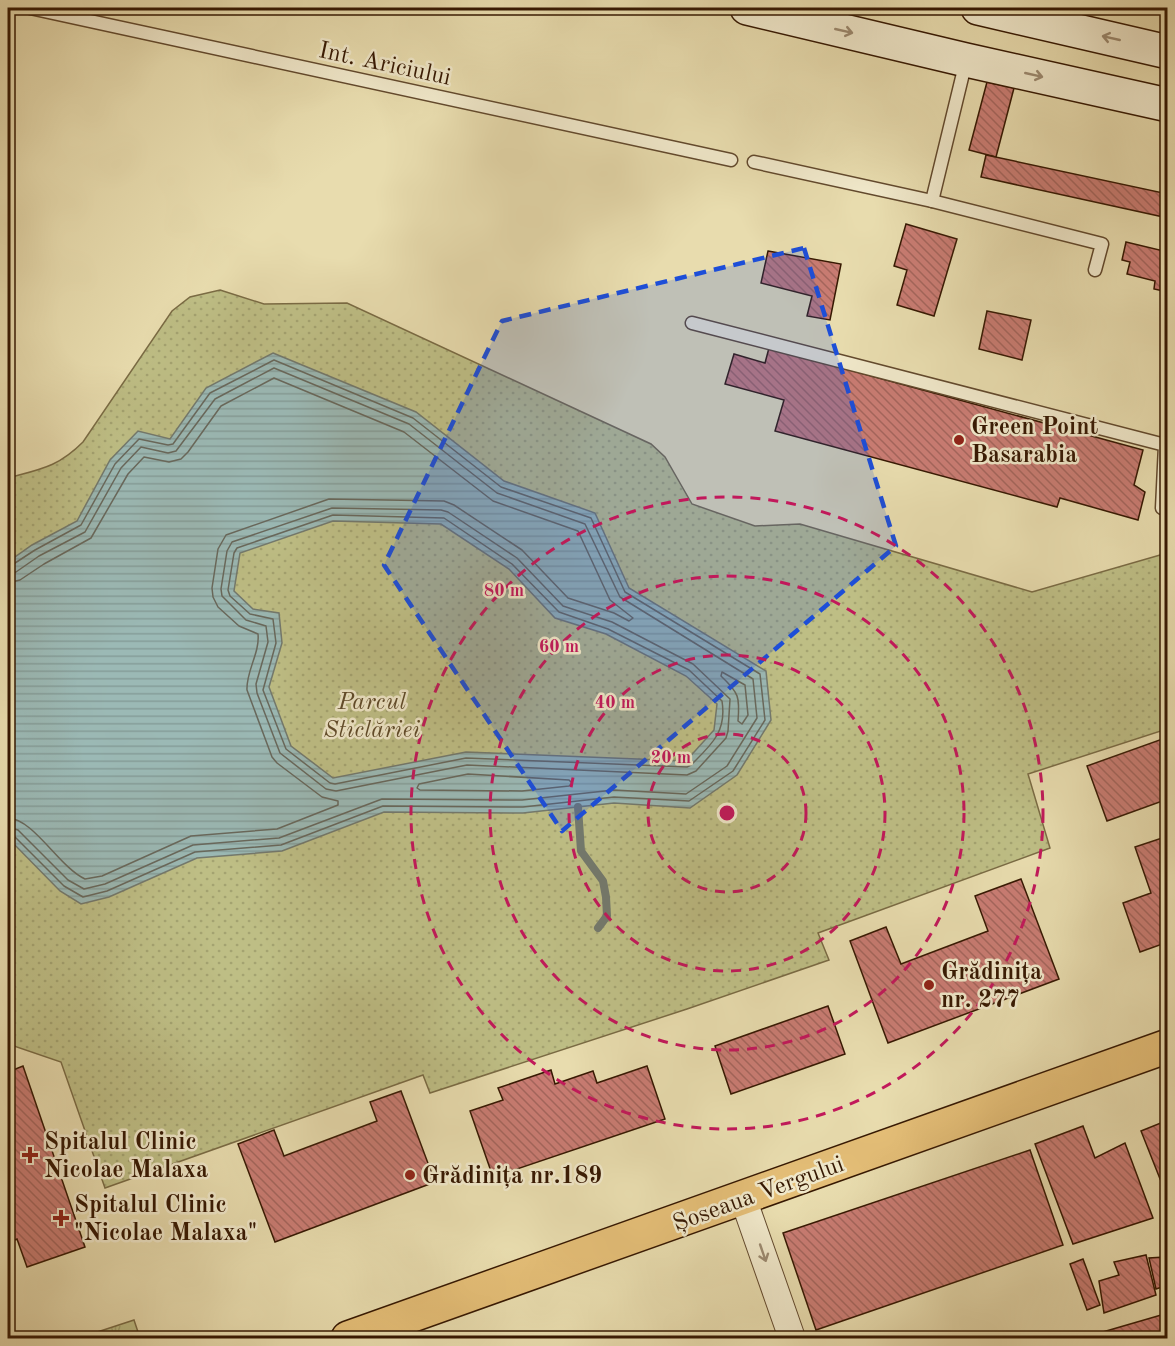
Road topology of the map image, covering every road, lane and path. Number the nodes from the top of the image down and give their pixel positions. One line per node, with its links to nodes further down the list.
1 (30, 8): 7 (lane, Int. Ariciului)
2 (747, 8): 5 (main road, one-way to 5)
3 (978, 8): 4 (main road, one-way to 3)
4 (1167, 52)
5 (966, 60): 6 (main road, one-way to 6); 9 (lane)
6 (1167, 105)
7 (731, 160)
8 (754, 162): 9 (lane)
9 (932, 201): 10 (lane)
10 (1095, 270)
11 (692, 323): 12 (lane)
12 (1162, 508)
13 (1167, 1046): 14 (main road, Șoseaua Vergului)
14 (743, 1198): 15 (main road, Șoseaua Vergului); 16 (street, one-way to 16)
15 (348, 1338)
16 (792, 1338)

